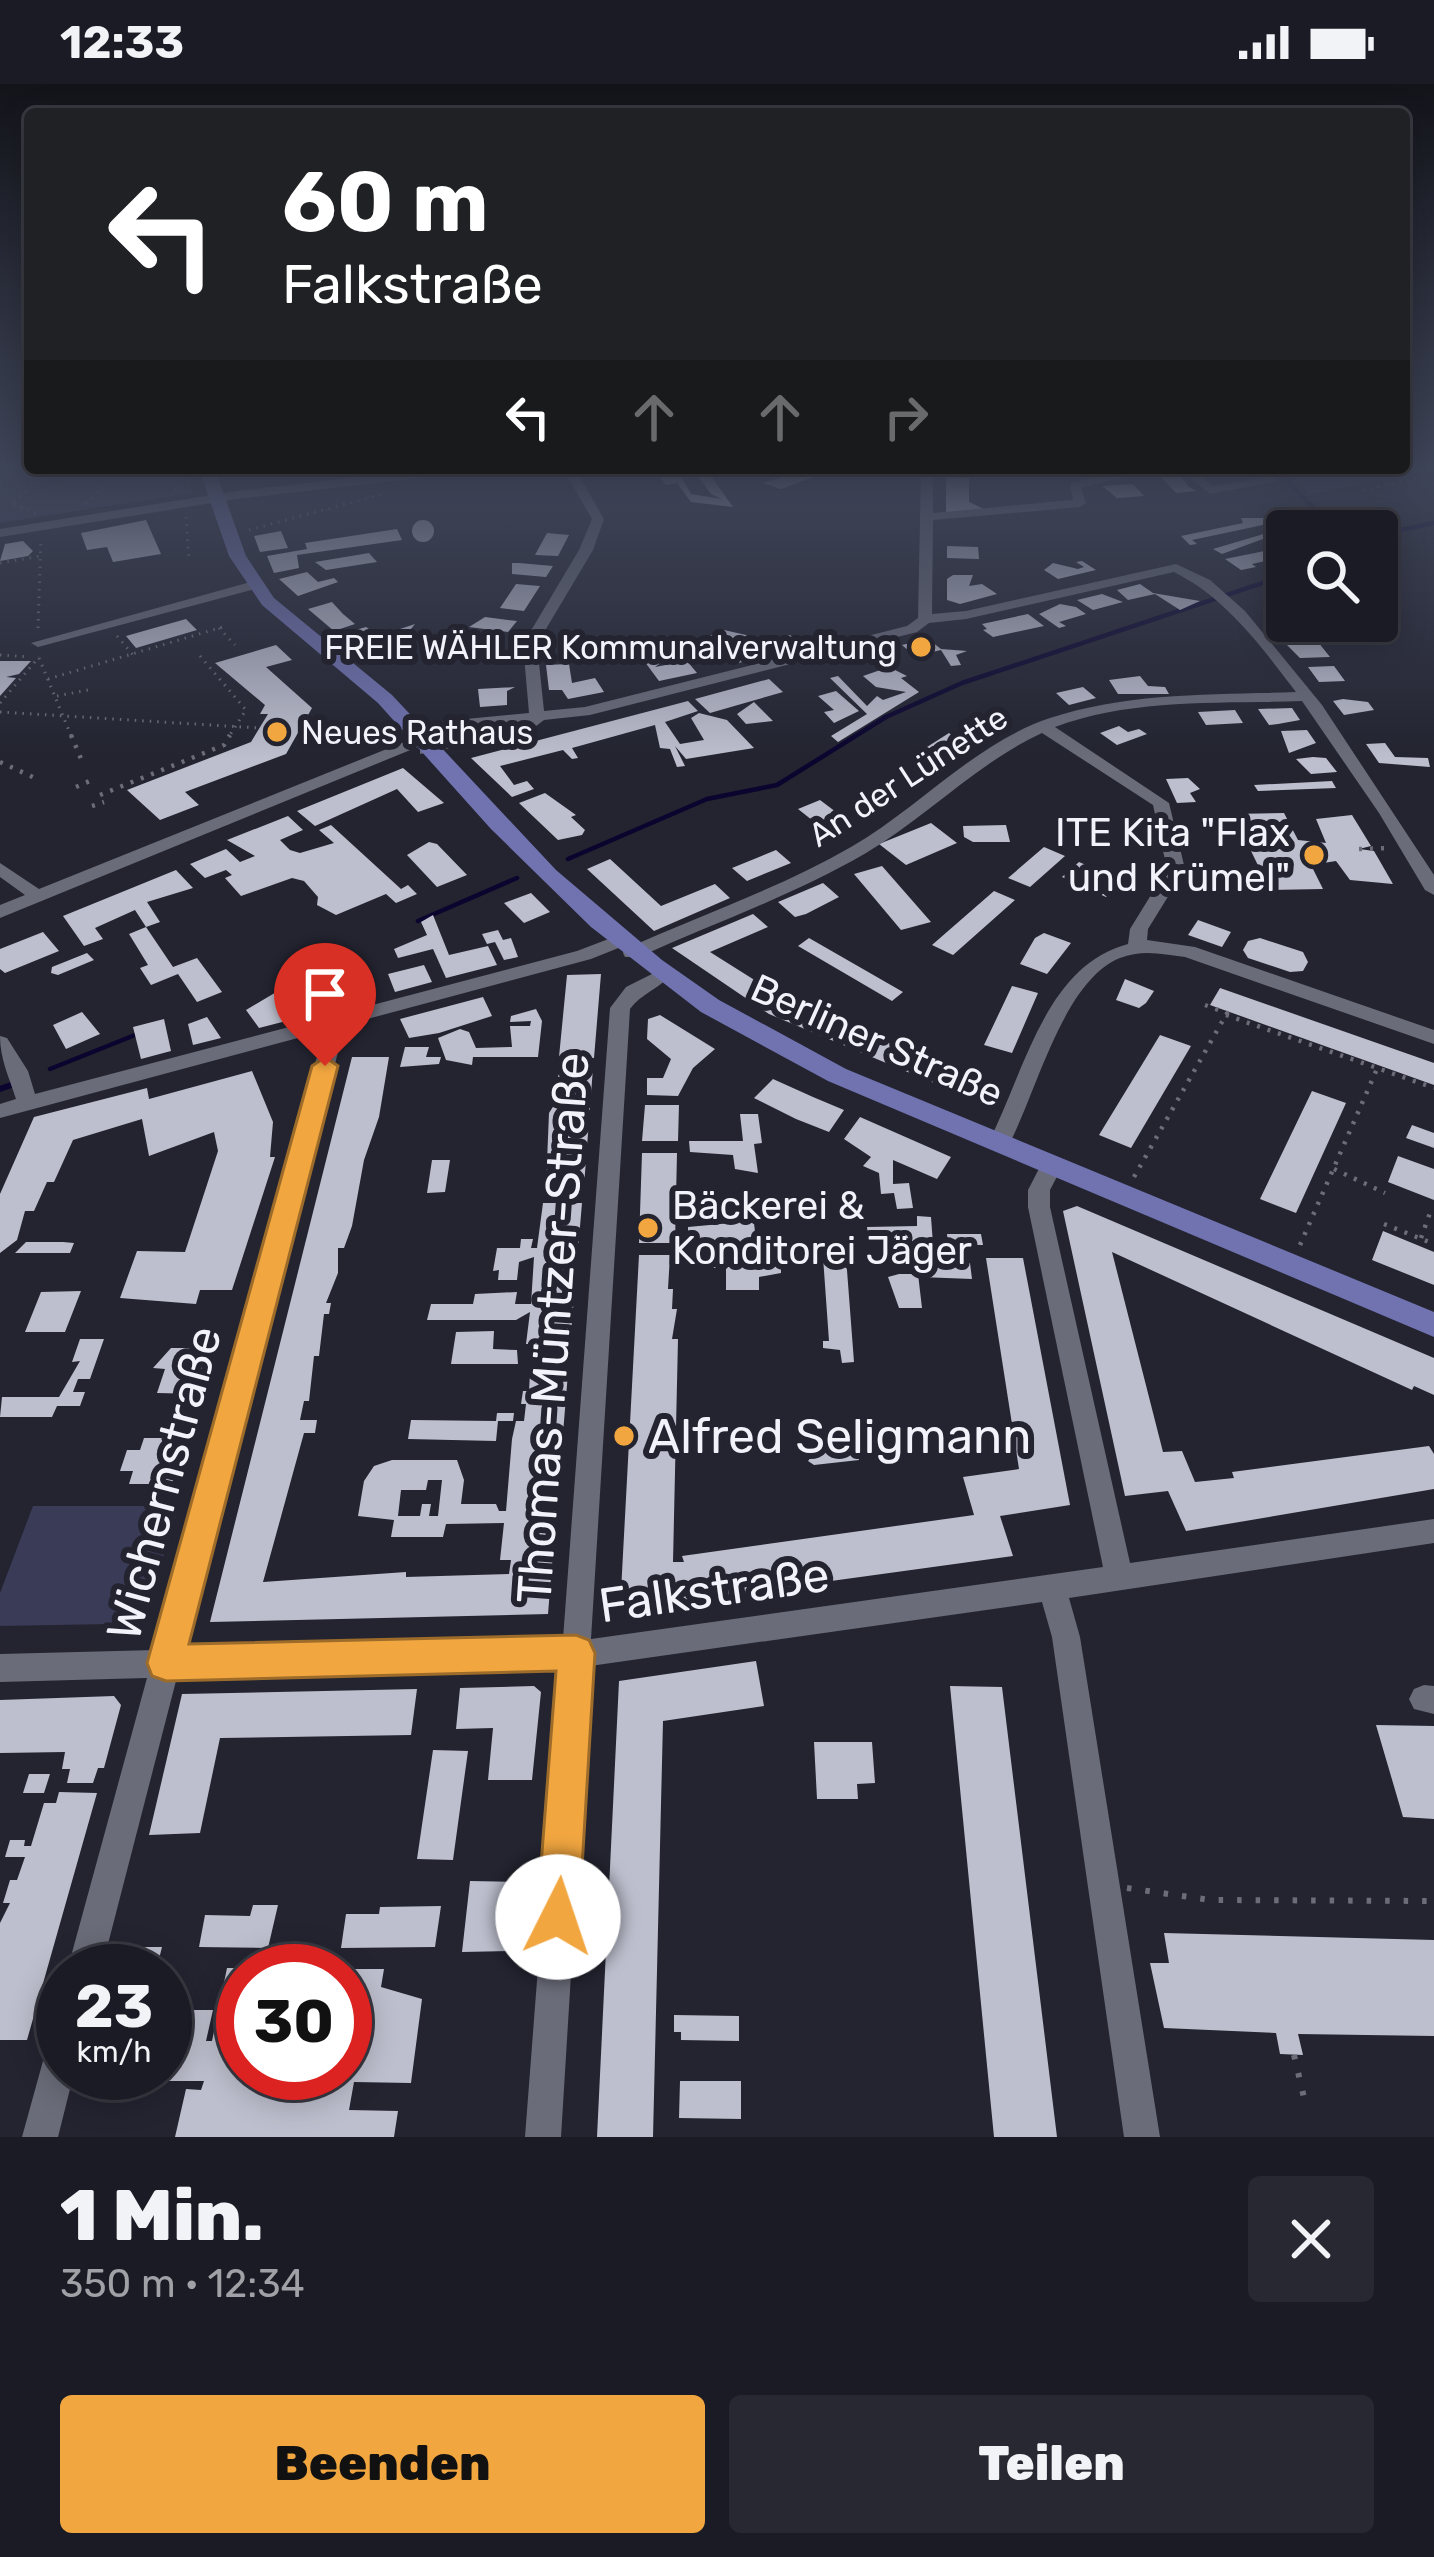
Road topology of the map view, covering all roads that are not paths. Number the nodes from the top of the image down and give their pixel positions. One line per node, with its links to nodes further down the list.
1 (246, 568): 4 (main road, Berliner Straße)
2 (575, 568): 8 (street)
3 (926, 568): 5 (street)
4 (254, 585): 6 (street); 10 (main road, Berliner Straße)
5 (925, 619): 7 (street); 8 (street)
6 (38, 645)
7 (1303, 696): 9 (street, An der Lünette); 12 (street)
8 (537, 719): 10 (street); 10 (street)
9 (1042, 726): 15 (street); 16 (street, An der Lünette)
10 (418, 740): 13 (street); 16 (main road, Berliner Straße)
11 (0, 868): 13 (street)
12 (1434, 890)
13 (38, 897): 14 (street)
14 (0, 912)
15 (1137, 944): 19 (street); 24 (street)
16 (626, 947): 17 (main road, Berliner Straße); 18 (street, An der Lünette)
17 (660, 976): 24 (main road, Berliner Straße); 30 (street, Thomas-Müntzer-Straße)
18 (337, 1020): 21 (street, An der Lünette); 31 (street, Wichernstraße)
19 (1434, 1036)
20 (0, 1043): 21 (street)
21 (28, 1103): 22 (street, An der Lünette)
22 (1, 1111): 23 (street)
23 (0, 1128)
24 (999, 1143): 25 (main road, Berliner Straße)
25 (1052, 1165): 26 (main road, Berliner Straße); 28 (street)
26 (1434, 1325)
27 (1434, 1531): 28 (street, Falkstraße)
28 (1119, 1577): 29 (street, Falkstraße)
29 (1052, 1587): 30 (street, Falkstraße); 37 (street)
30 (576, 1653): 31 (street, Falkstraße); 36 (street, Thomas-Müntzer-Straße)
31 (166, 1663): 32 (street, Falkstraße); 33 (street, Wichernstraße)
32 (0, 1668)
33 (91, 1944)
34 (50, 2100): 35 (street)
35 (40, 2137)
36 (542, 2137)
37 (1142, 2137)

